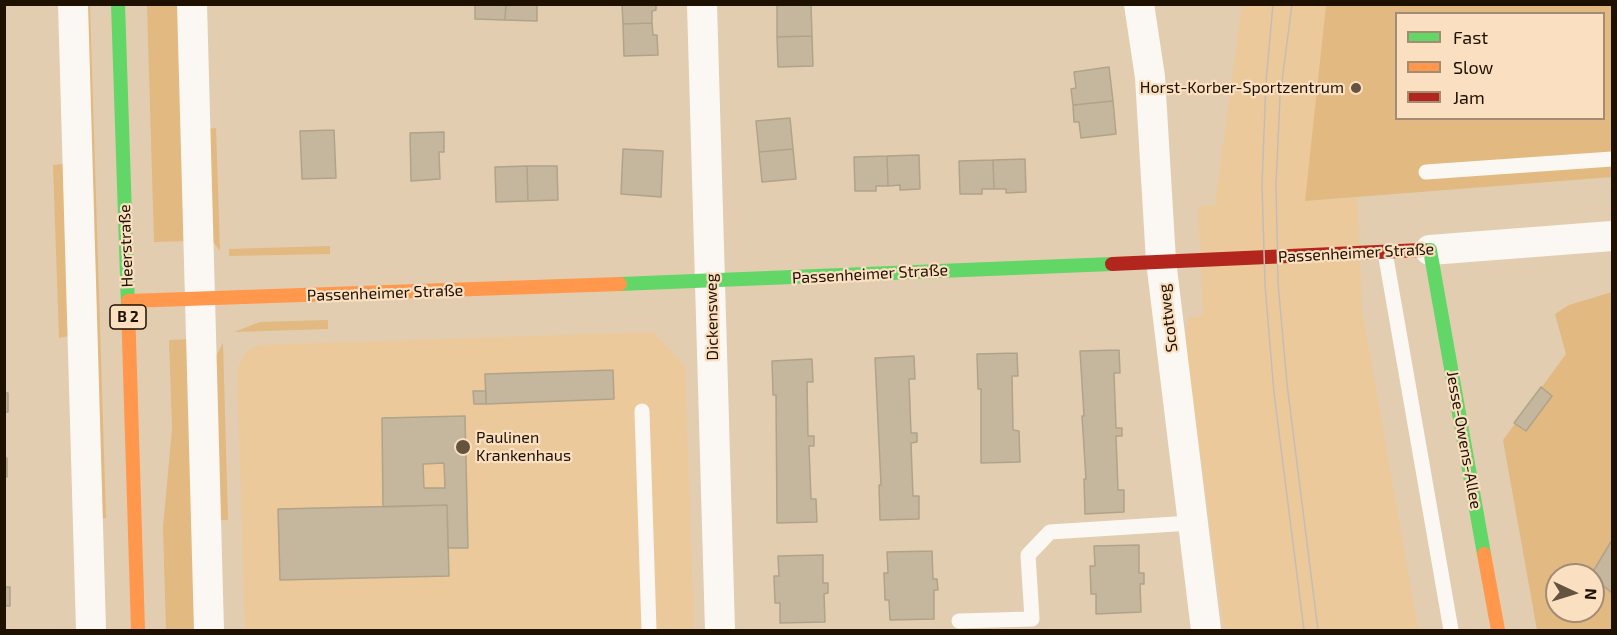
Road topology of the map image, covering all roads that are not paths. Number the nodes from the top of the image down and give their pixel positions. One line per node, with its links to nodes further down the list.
1 (73, 4): 18 (street)
2 (118, 4): 14 (street, Heerstraße / B 2)
3 (192, 4): 13 (street)
4 (702, 4): 12 (street, Dickensweg)
5 (1139, 4): 11 (street, Scottweg)
6 (1612, 159): 7 (lane)
7 (1426, 172)
8 (1612, 236): 9 (street, Passenheimer Straße)
9 (1430, 250): 10 (street, Passenheimer Straße); 25 (street, Jesse-Owens-Allee)
10 (1385, 252): 11 (street, Passenheimer Straße); 24 (lane)
11 (1161, 261): 12 (street, Passenheimer Straße); 16 (street, Scottweg)
12 (711, 281): 13 (street, Passenheimer Straße); 22 (street, Dickensweg)
13 (201, 299): 14 (street, Passenheimer Straße); 20 (street)
14 (128, 301): 19 (street, Heerstraße / B 2)
15 (642, 411): 21 (lane)
16 (1191, 523): 17 (lane); 23 (street, Scottweg)
17 (959, 621)
18 (91, 630)
19 (138, 630)
20 (209, 630)
21 (649, 630)
22 (720, 630)
23 (1206, 630)
24 (1451, 630)
25 (1498, 630)

